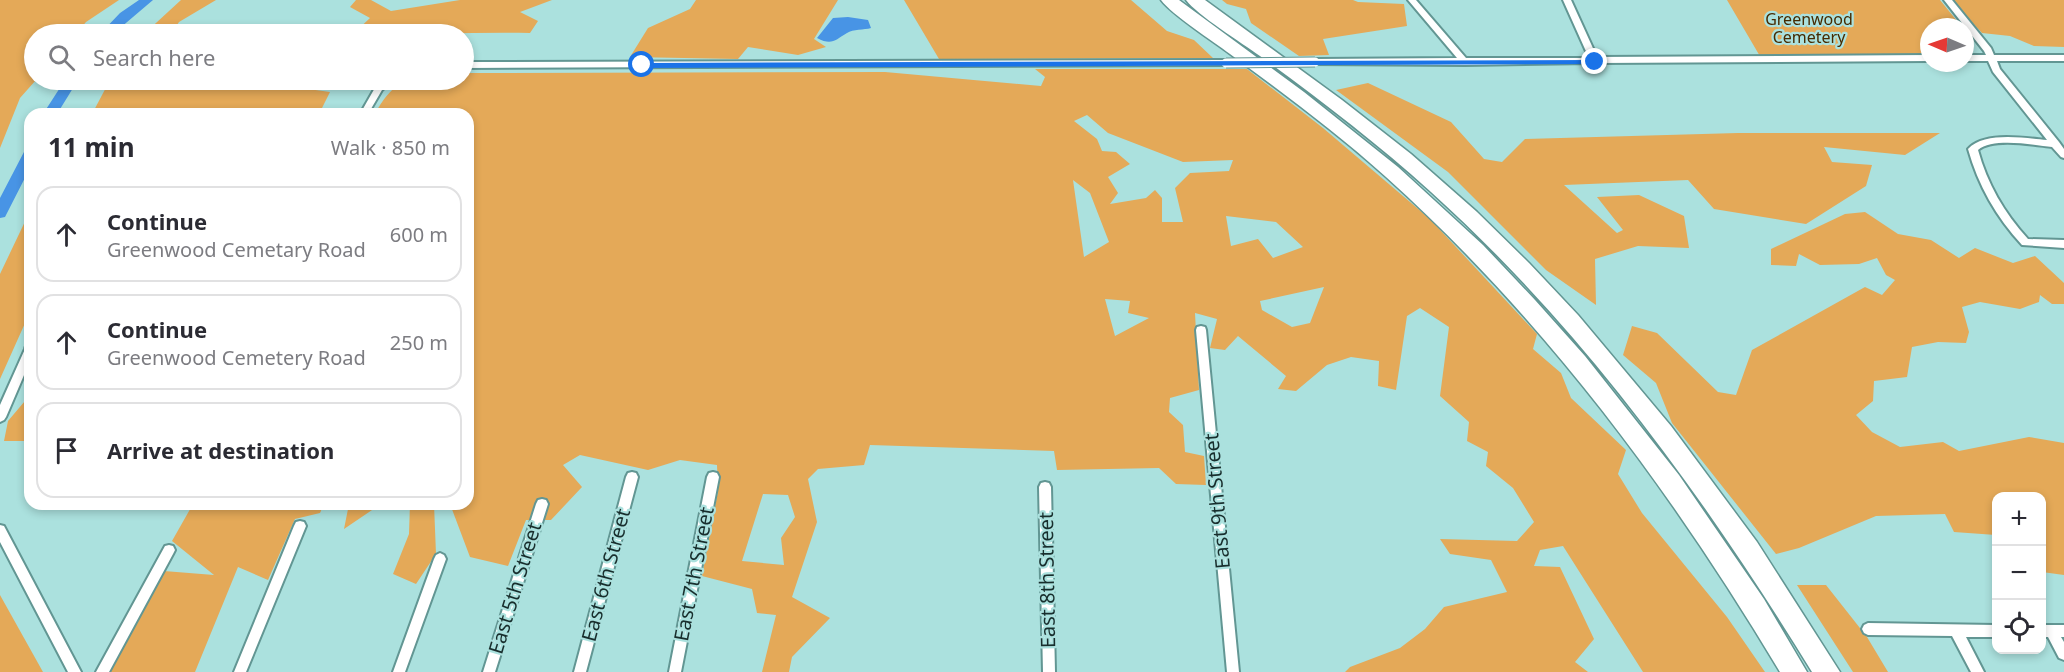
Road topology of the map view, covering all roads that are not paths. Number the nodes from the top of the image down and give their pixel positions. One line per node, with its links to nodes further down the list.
1 (1168, 0): 43 (highway)
2 (1194, 0): 44 (highway)
3 (1412, 0): 10 (street)
4 (1567, 0): 11 (street)
5 (1948, 0): 8 (street)
6 (1920, 58): 11 (street)
7 (1974, 58): 8 (street)
8 (1990, 58): 9 (street); 15 (street)
9 (2064, 58)
10 (1465, 62): 11 (street); 12 (street, bridge)
11 (1595, 62)
12 (474, 65)
13 (378, 90): 14 (street)
14 (367, 108)
15 (2056, 144): 16 (street); 17 (street)
16 (2064, 155)
17 (2064, 244)
18 (1201, 330): 42 (street, East 9th Street)
19 (24, 363): 20 (street)
20 (0, 417)
21 (632, 477): 39 (street, East 6th Street)
22 (713, 477): 40 (street, East 7th Street)
23 (1045, 487): 41 (street, East 8th Street)
24 (542, 504): 38 (street, East 5th Street)
25 (300, 526): 36 (street)
26 (0, 530): 34 (street)
27 (169, 550): 35 (street)
28 (440, 560): 37 (street)
29 (1868, 629): 30 (street)
30 (1956, 631): 31 (street); 45 (street)
31 (1992, 631)
32 (2052, 631): 33 (street)
33 (2064, 654)
34 (75, 672)
35 (102, 672)
36 (240, 672)
37 (399, 672)
38 (489, 672)
39 (580, 672)
40 (675, 672)
41 (1049, 672)
42 (1233, 672)
43 (1794, 672)
44 (1827, 672)
45 (1977, 672)

